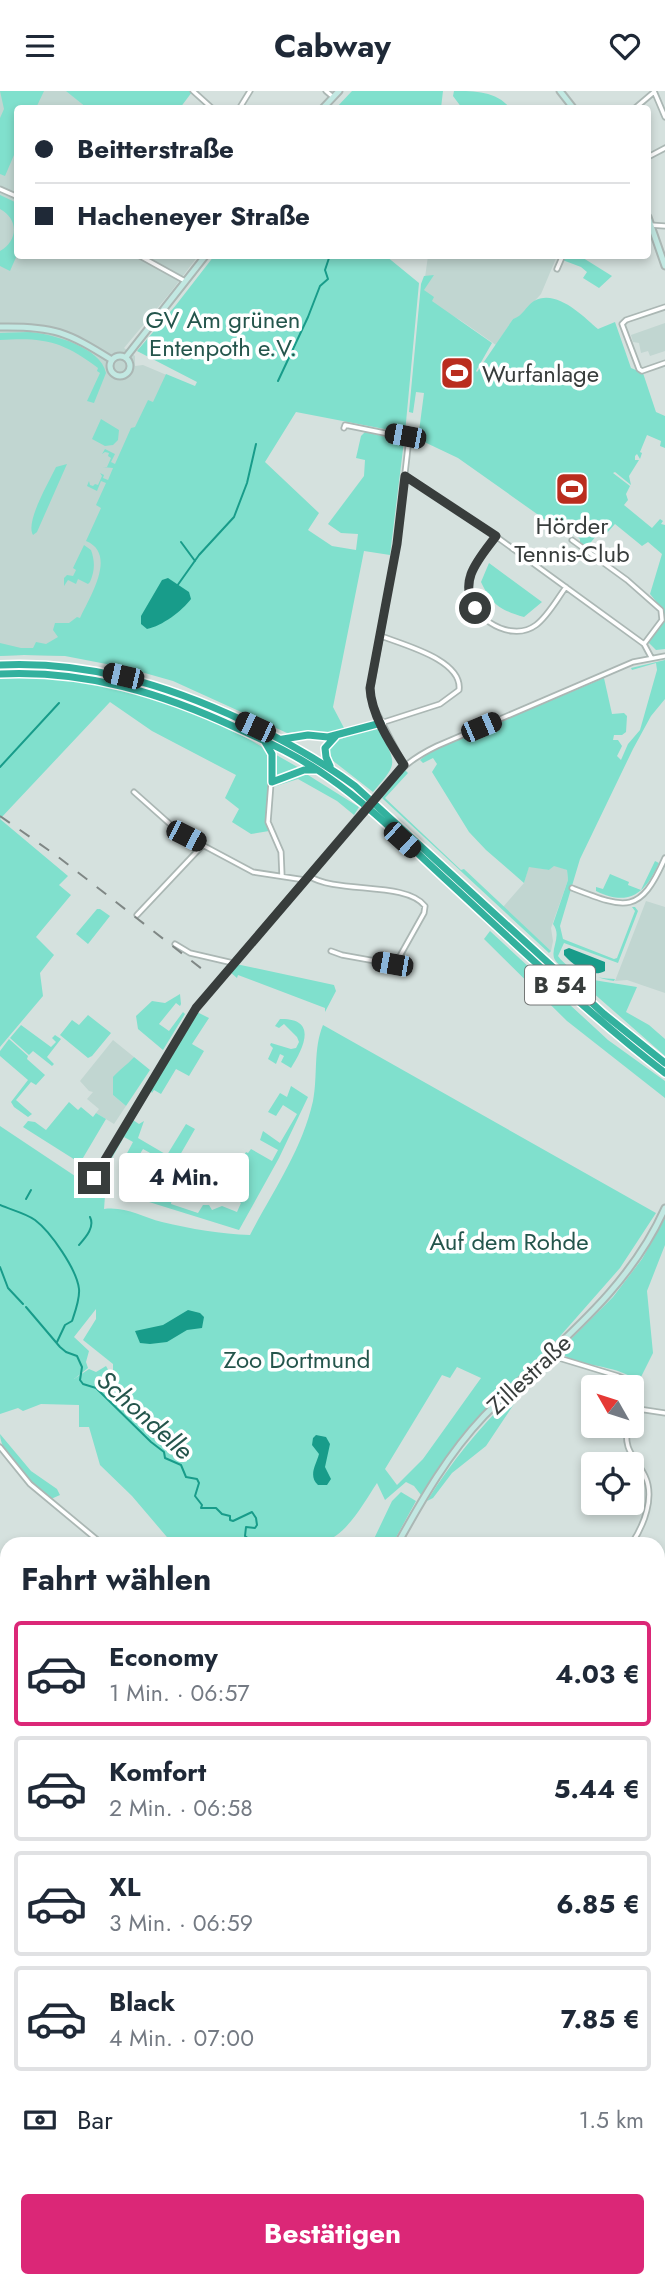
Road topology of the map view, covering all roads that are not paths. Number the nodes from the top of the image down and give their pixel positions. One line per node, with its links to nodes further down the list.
1 (193, 91): 7 (street)
2 (326, 91): 6 (street)
3 (339, 91): 6 (main road)
4 (560, 91): 9 (main road)
5 (655, 91): 10 (street); 11 (street)
6 (333, 97): 8 (main road)
7 (209, 105)
8 (326, 105)
9 (571, 105)
10 (639, 105)
11 (665, 117)
12 (651, 228): 16 (main road)
13 (145, 259): 18 (street)
14 (203, 259): 18 (main road)
15 (561, 259): 17 (street)
16 (665, 266)
17 (557, 269)
18 (187, 282): 21 (main road)
19 (665, 307): 23 (street)
20 (0, 327): 22 (main road)
21 (126, 357): 22 (main road); 22 (main road)
22 (112, 360)
23 (665, 363)
24 (344, 428): 25 (street)
25 (405, 476): 26 (street); 29 (street)
26 (496, 536): 28 (street); 28 (street)
27 (572, 540): 30 (street)
28 (566, 587): 30 (street)
29 (381, 636): 36 (street); 36 (street)
30 (644, 643): 32 (street)
31 (665, 656): 32 (street)
32 (651, 657): 40 (street)
33 (0, 665): 35 (highway, B 54)
34 (0, 674): 35 (highway, B 54)
35 (108, 677): 38 (highway, B 54); 39 (highway, B 54)
36 (381, 723): 37 (highway); 40 (street)
37 (338, 734): 38 (highway); 41 (highway)
38 (276, 737): 41 (highway, B 54)
39 (262, 739): 42 (highway, B 54); 43 (highway)
40 (404, 765): 48 (street, bridge)
41 (331, 769): 54 (highway, B 54)
42 (318, 770): 43 (highway); 55 (highway, B 54)
43 (272, 782): 47 (street)
44 (134, 792): 45 (street)
45 (203, 845): 47 (street); 50 (street)
46 (665, 858): 49 (street)
47 (282, 876): 48 (street)
48 (307, 878): 52 (street); 53 (street)
49 (572, 888)
50 (137, 915)
51 (175, 944): 53 (street)
52 (331, 951)
53 (233, 963): 56 (street)
54 (665, 1063)
55 (665, 1073)
56 (91, 1185)
57 (665, 1208): 58 (main road, Zillestraße)
58 (549, 1355): 59 (street); 65 (main road, Zillestraße)
59 (615, 1375)
60 (644, 1410): 61 (street)
61 (665, 1413)
62 (625, 1439): 66 (street)
63 (0, 1447): 64 (street)
64 (94, 1537)
65 (401, 1537)
66 (636, 1537)

